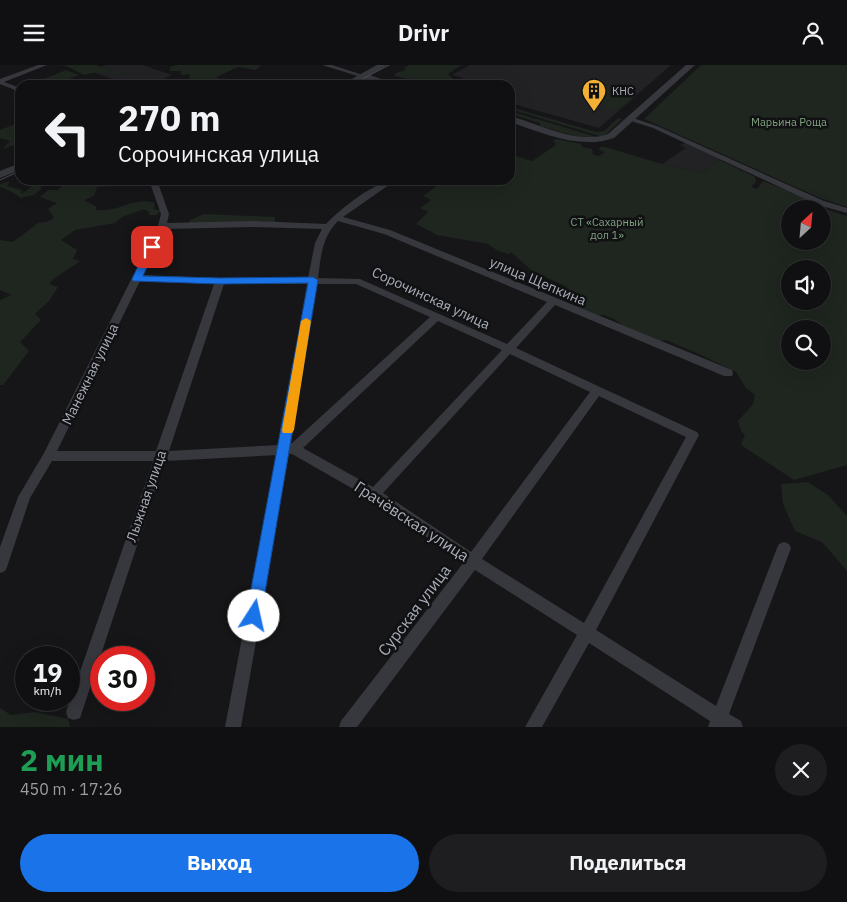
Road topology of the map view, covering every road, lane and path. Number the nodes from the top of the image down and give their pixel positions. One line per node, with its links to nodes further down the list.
1 (44, 65): 8 (street)
2 (325, 65): 5 (street)
3 (383, 65): 5 (street)
4 (691, 65): 10 (street)
5 (363, 76): 6 (street); 7 (street)
6 (355, 80)
7 (377, 80)
8 (0, 81): 9 (street)
9 (15, 88)
10 (630, 119): 11 (street); 16 (street)
11 (515, 120)
12 (15, 168): 13 (street)
13 (0, 175)
14 (156, 185): 18 (street, Манежная улица)
15 (385, 185): 17 (street)
16 (847, 211)
17 (336, 218): 19 (street); 23 (street, улица Щепкина)
18 (162, 226): 19 (street); 20 (street, Манежная улица)
19 (326, 227): 21 (street)
20 (137, 279): 22 (street, Сорочинская улица); 29 (street, Манежная улица)
21 (313, 280): 22 (street, Сорочинская улица); 24 (street, Сорочинская улица); 28 (street)
22 (220, 281): 30 (street, Лыжная улица)
23 (553, 302): 25 (street); 26 (street, улица Щепкина)
24 (437, 316): 25 (street, Сорочинская улица); 28 (street)
25 (508, 350): 27 (street, Сорочинская улица); 31 (street)
26 (728, 373)
27 (596, 391): 33 (street, Сурская улица); 35 (street, Сорочинская улица)
28 (289, 449): 30 (street); 31 (street, Грачёвская улица); 38 (street)
29 (49, 456): 30 (street); 34 (street, Манежная улица)
30 (160, 456): 36 (street, Лыжная улица)
31 (374, 494): 33 (street, Грачёвская улица)
32 (784, 548): 37 (street)
33 (473, 561): 35 (street, Грачёвская улица); 39 (street, Сурская улица)
34 (0, 567)
35 (587, 632): 37 (street, Грачёвская улица); 40 (street)
36 (74, 712)
37 (718, 722): 41 (street, Грачёвская улица)
38 (233, 727)
39 (347, 727)
40 (533, 727)
41 (735, 727)

